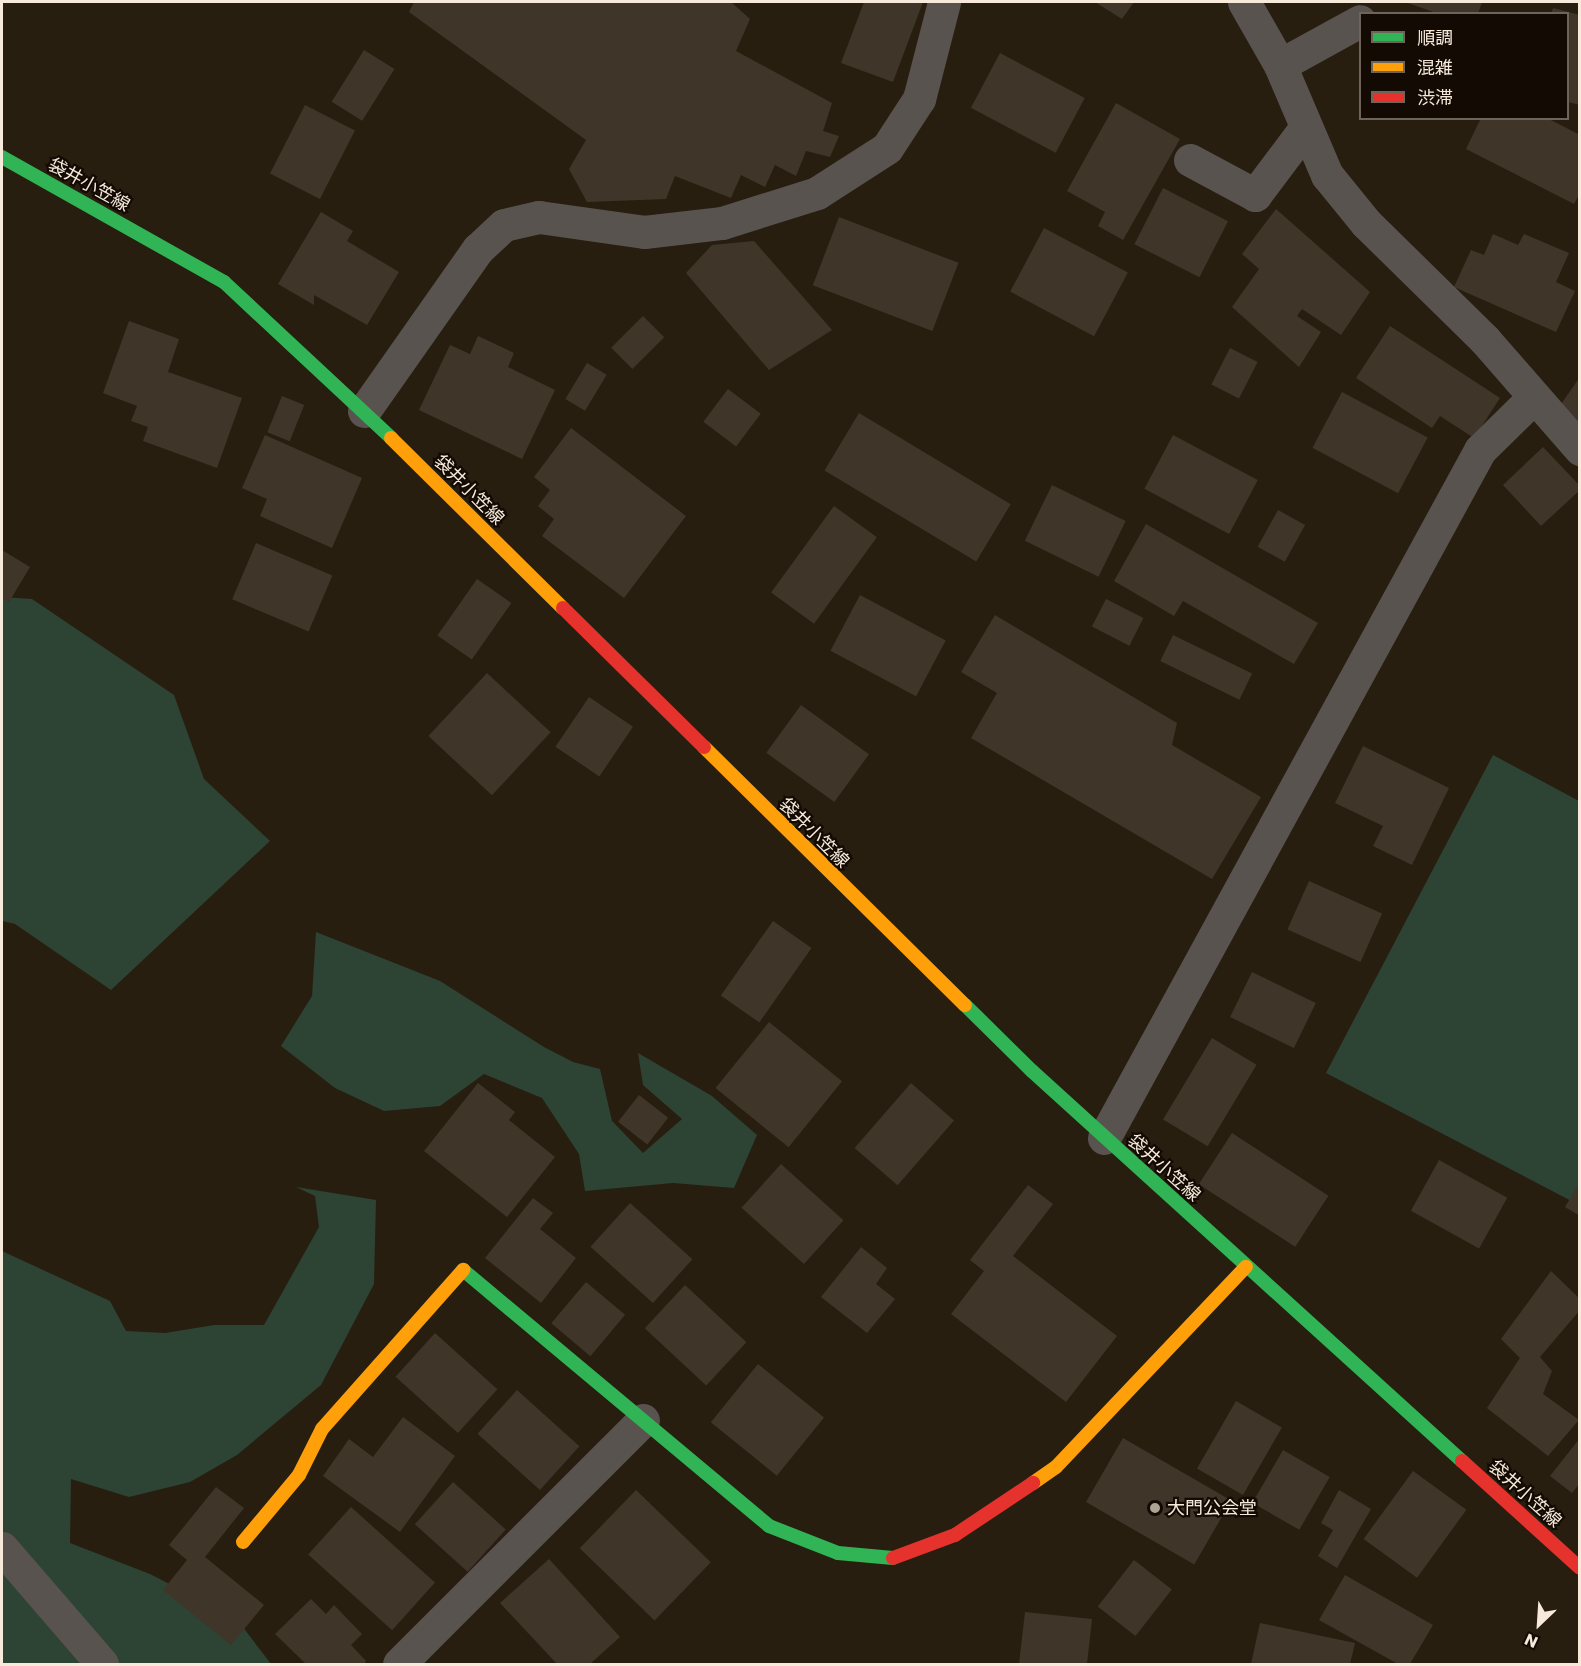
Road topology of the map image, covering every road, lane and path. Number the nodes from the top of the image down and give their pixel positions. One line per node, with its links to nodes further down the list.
1 (944, 2): 9 (street)
2 (1244, 2): 4 (street)
3 (1359, 22): 4 (street)
4 (1280, 65): 5 (street)
5 (1306, 127): 7 (street); 8 (street)
6 (2, 157): 9 (main road, 袋井小笠線)
7 (1190, 160)
8 (1534, 396): 10 (street); 11 (street)
9 (364, 411): 11 (main road, 袋井小笠線)
10 (1580, 449)
11 (1104, 1138): 12 (main road, 袋井小笠線)
12 (1246, 1267): 13 (main road); 16 (main road, 袋井小笠線)
13 (643, 1420): 14 (main road); 18 (street)
14 (243, 1542)
15 (2, 1548): 17 (street)
16 (1580, 1568)
17 (102, 1665)
18 (399, 1665)

